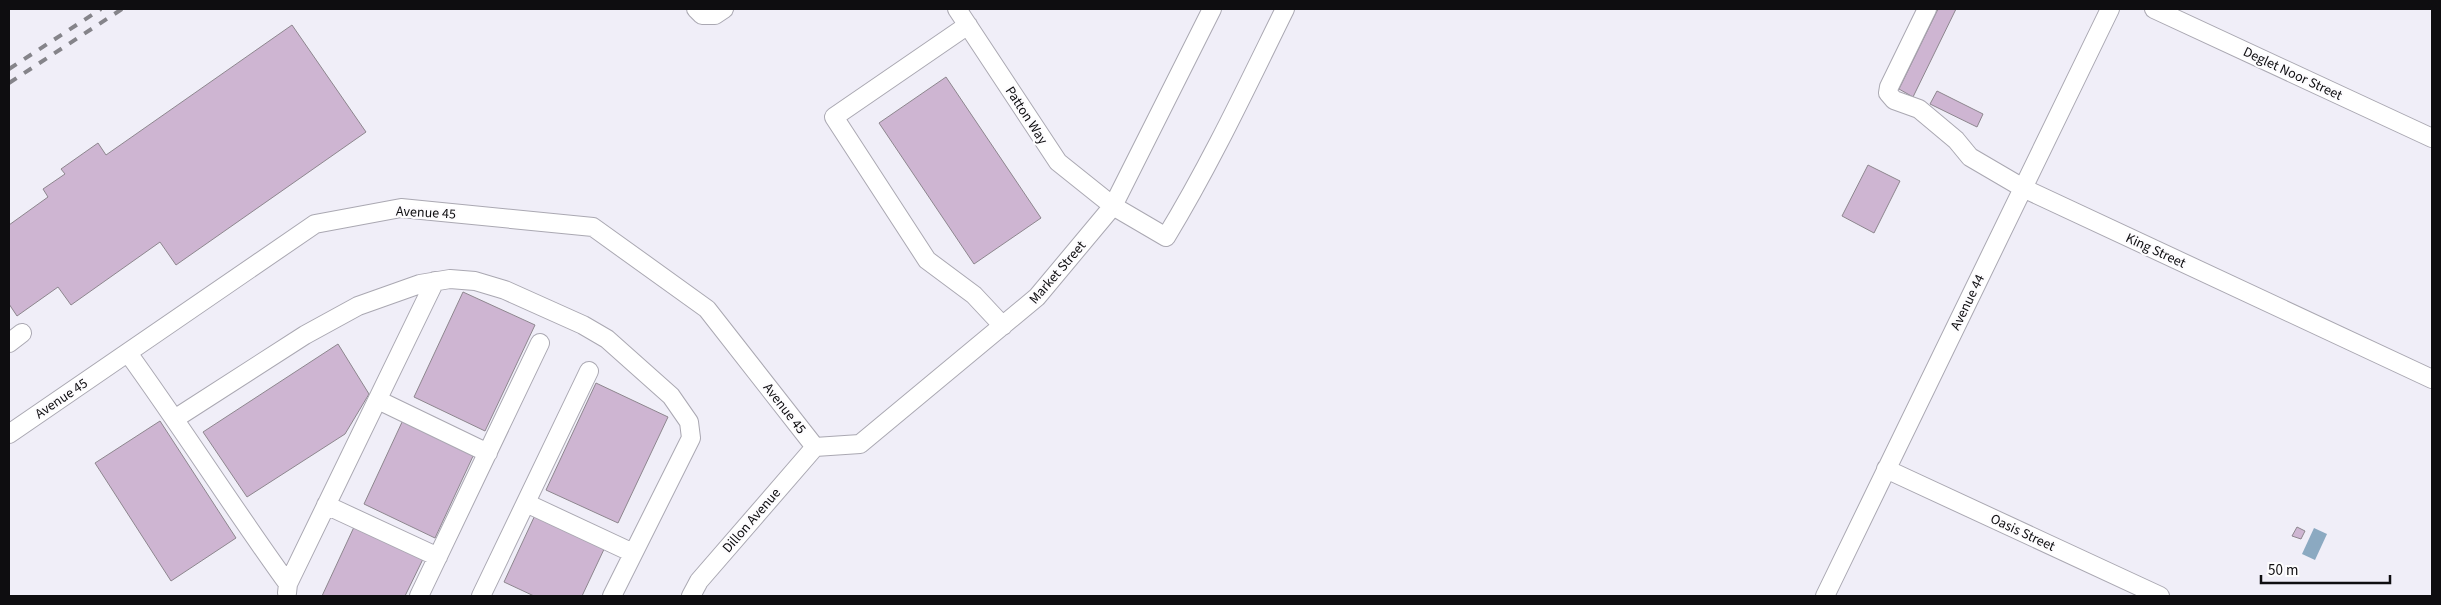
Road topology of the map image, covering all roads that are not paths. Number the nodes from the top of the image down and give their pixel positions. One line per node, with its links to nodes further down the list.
1 (696, 9): 2 (street)
2 (724, 9)
3 (958, 9): 9 (street, Patton Way)
4 (1212, 9): 12 (street, Market Street)
5 (1285, 9): 12 (street, Patton Way)
6 (1927, 9): 11 (street, King Street)
7 (2110, 9): 11 (street, Avenue 44)
8 (2154, 9): 10 (street, Deglet Noor Street)
9 (968, 25): 12 (street, Patton Way); 14 (street)
10 (2432, 138)
11 (2023, 188): 18 (street, King Street); 24 (street, Avenue 44)
12 (1114, 206): 14 (street, Market Street)
13 (435, 281): 19 (street); 20 (street); 27 (street)
14 (1003, 326): 22 (street, Market Street)
15 (540, 343): 23 (street)
16 (128, 353): 20 (street); 21 (street, Avenue 45); 22 (street, Avenue 45)
17 (589, 371): 25 (street)
18 (2432, 379)
19 (378, 400): 23 (street); 26 (street)
20 (176, 418): 29 (street)
21 (9, 434)
22 (815, 446): 33 (street, Dillon Avenue)
23 (488, 453): 28 (street)
24 (1886, 469): 34 (street, Avenue 44); 35 (street, Oasis Street)
25 (526, 503): 27 (street); 30 (street)
26 (326, 505): 28 (street); 29 (street)
27 (634, 553): 32 (street)
28 (438, 558): 31 (street)
29 (288, 590)
30 (487, 594)
31 (419, 596)
32 (612, 596)
33 (691, 596)
34 (1824, 596)
35 (2160, 596)

